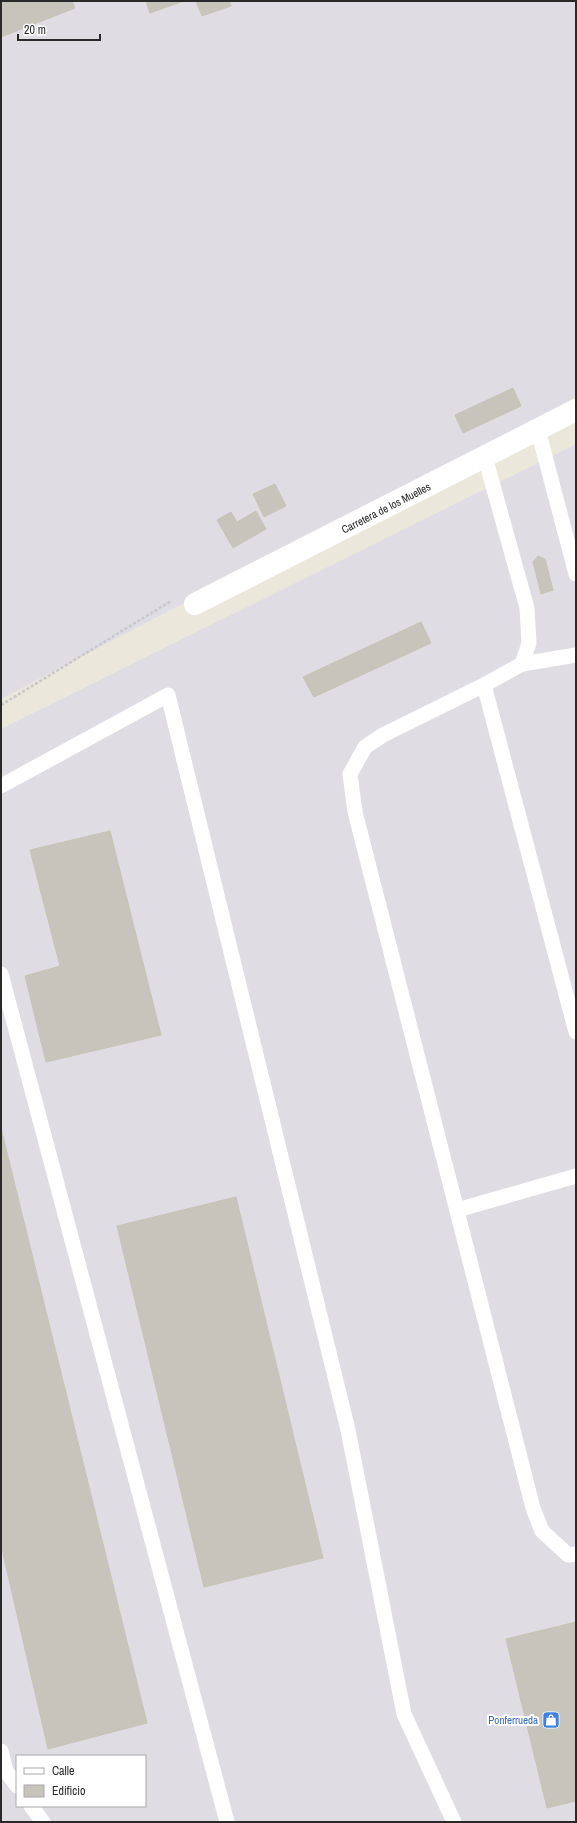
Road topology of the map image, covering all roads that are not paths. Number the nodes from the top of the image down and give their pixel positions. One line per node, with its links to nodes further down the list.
1 (576, 410): 2 (street, Carretera de los Muelles)
2 (538, 430): 3 (street, Carretera de los Muelles); 4 (lane)
3 (485, 457): 5 (street, Carretera de los Muelles); 7 (lane)
4 (576, 574)
5 (196, 604)
6 (576, 655): 7 (lane)
7 (522, 664): 8 (lane)
8 (484, 685): 11 (lane); 13 (lane)
9 (1, 786): 20 (lane)
10 (1, 974): 19 (lane)
11 (576, 1032)
12 (576, 1176): 13 (lane)
13 (457, 1210): 14 (lane)
14 (576, 1554)
15 (1, 1751): 16 (lane)
16 (16, 1785)
17 (32, 1807): 18 (lane)
18 (43, 1822)
19 (227, 1822)
20 (454, 1822)

